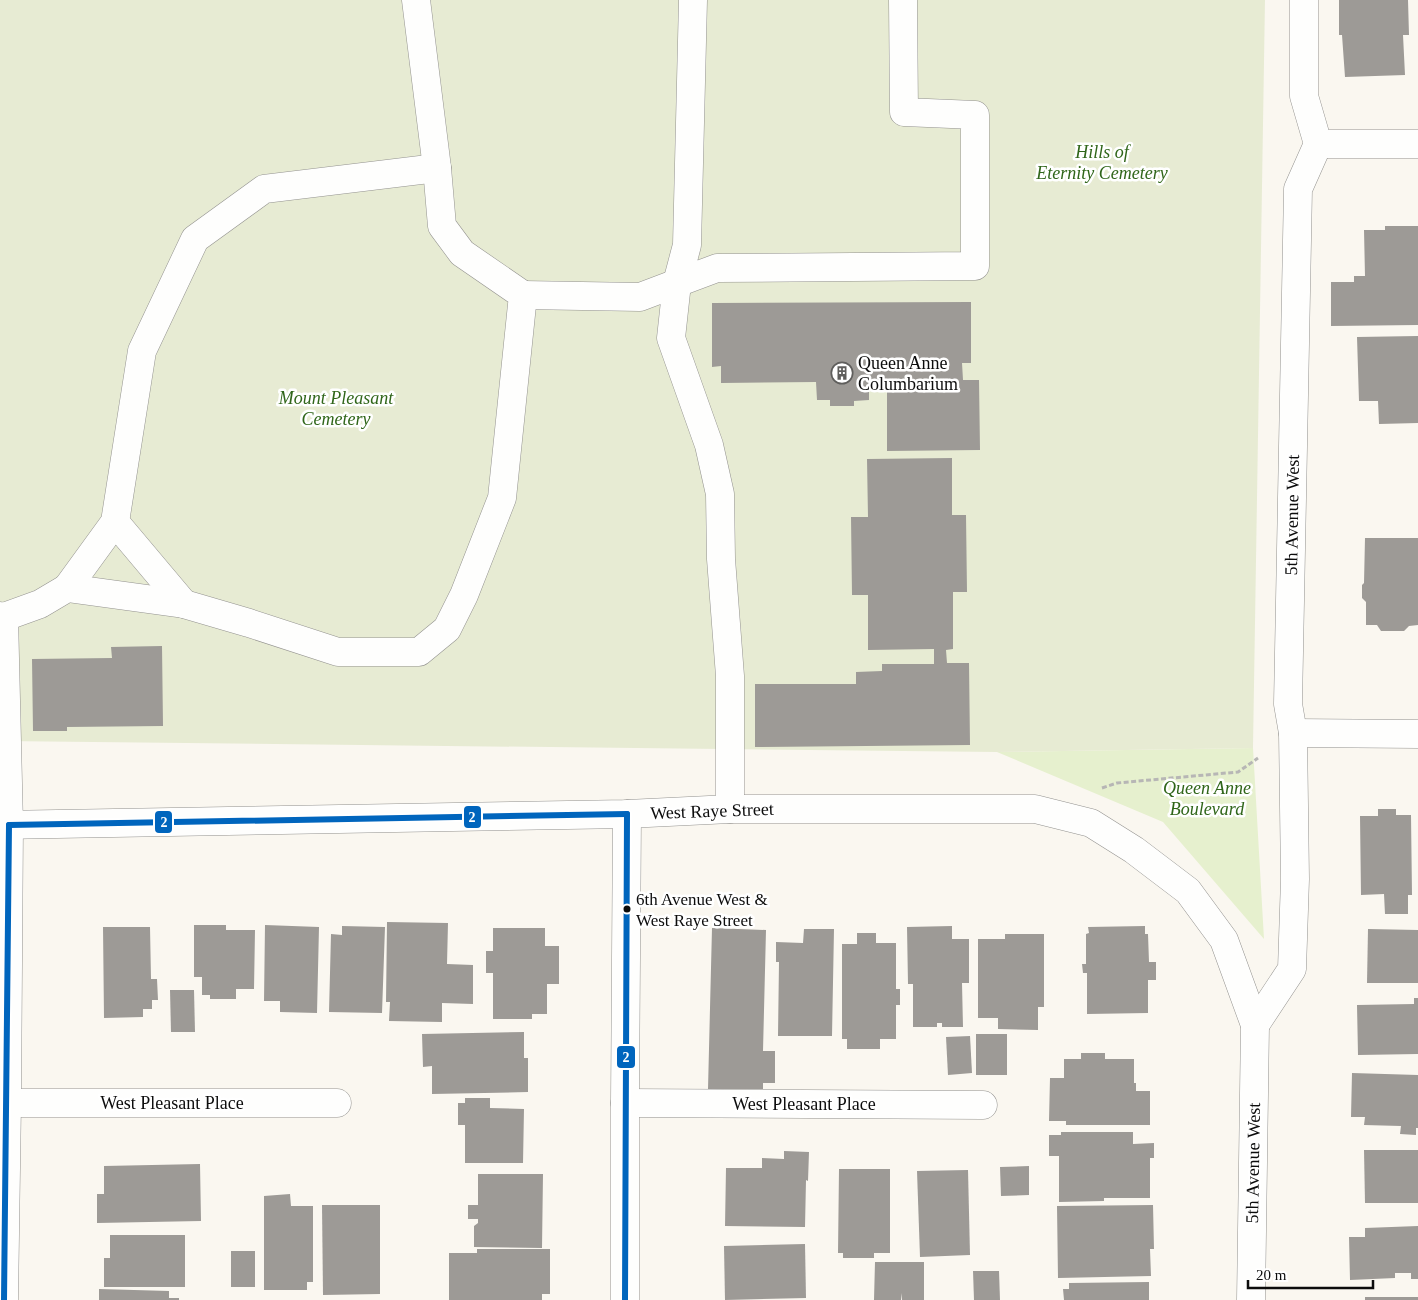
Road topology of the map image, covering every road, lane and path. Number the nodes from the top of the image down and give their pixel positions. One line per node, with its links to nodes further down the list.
1 (416, 0): 7 (street)
2 (693, 0): 8 (street)
3 (903, 0): 8 (street)
4 (1304, 0): 5 (street)
5 (1318, 144): 6 (street); 14 (street, 5th Avenue West)
6 (1418, 144)
7 (437, 168): 9 (street); 10 (street)
8 (677, 283): 9 (street); 17 (street)
9 (523, 295): 12 (street)
10 (115, 522): 11 (street); 12 (street)
11 (67, 588): 12 (street); 13 (street)
12 (184, 604)
13 (2, 617): 20 (street)
14 (1293, 733): 15 (street); 16 (path); 21 (street, 5th Avenue West)
15 (1418, 734)
16 (1099, 789)
17 (730, 809): 18 (street, West Raye Street); 19 (street, West Raye Street)
18 (628, 814): 20 (street, West Raye Street); 24 (street)
19 (1090, 823): 21 (street, 5th Avenue West)
20 (4, 825): 22 (street)
21 (1255, 1025): 28 (street, 5th Avenue West)
22 (7, 1102): 23 (street, West Pleasant Place); 26 (street)
23 (337, 1102)
24 (625, 1103): 25 (street, West Pleasant Place); 27 (street)
25 (983, 1105)
26 (4, 1300)
27 (625, 1300)
28 (1251, 1300)

